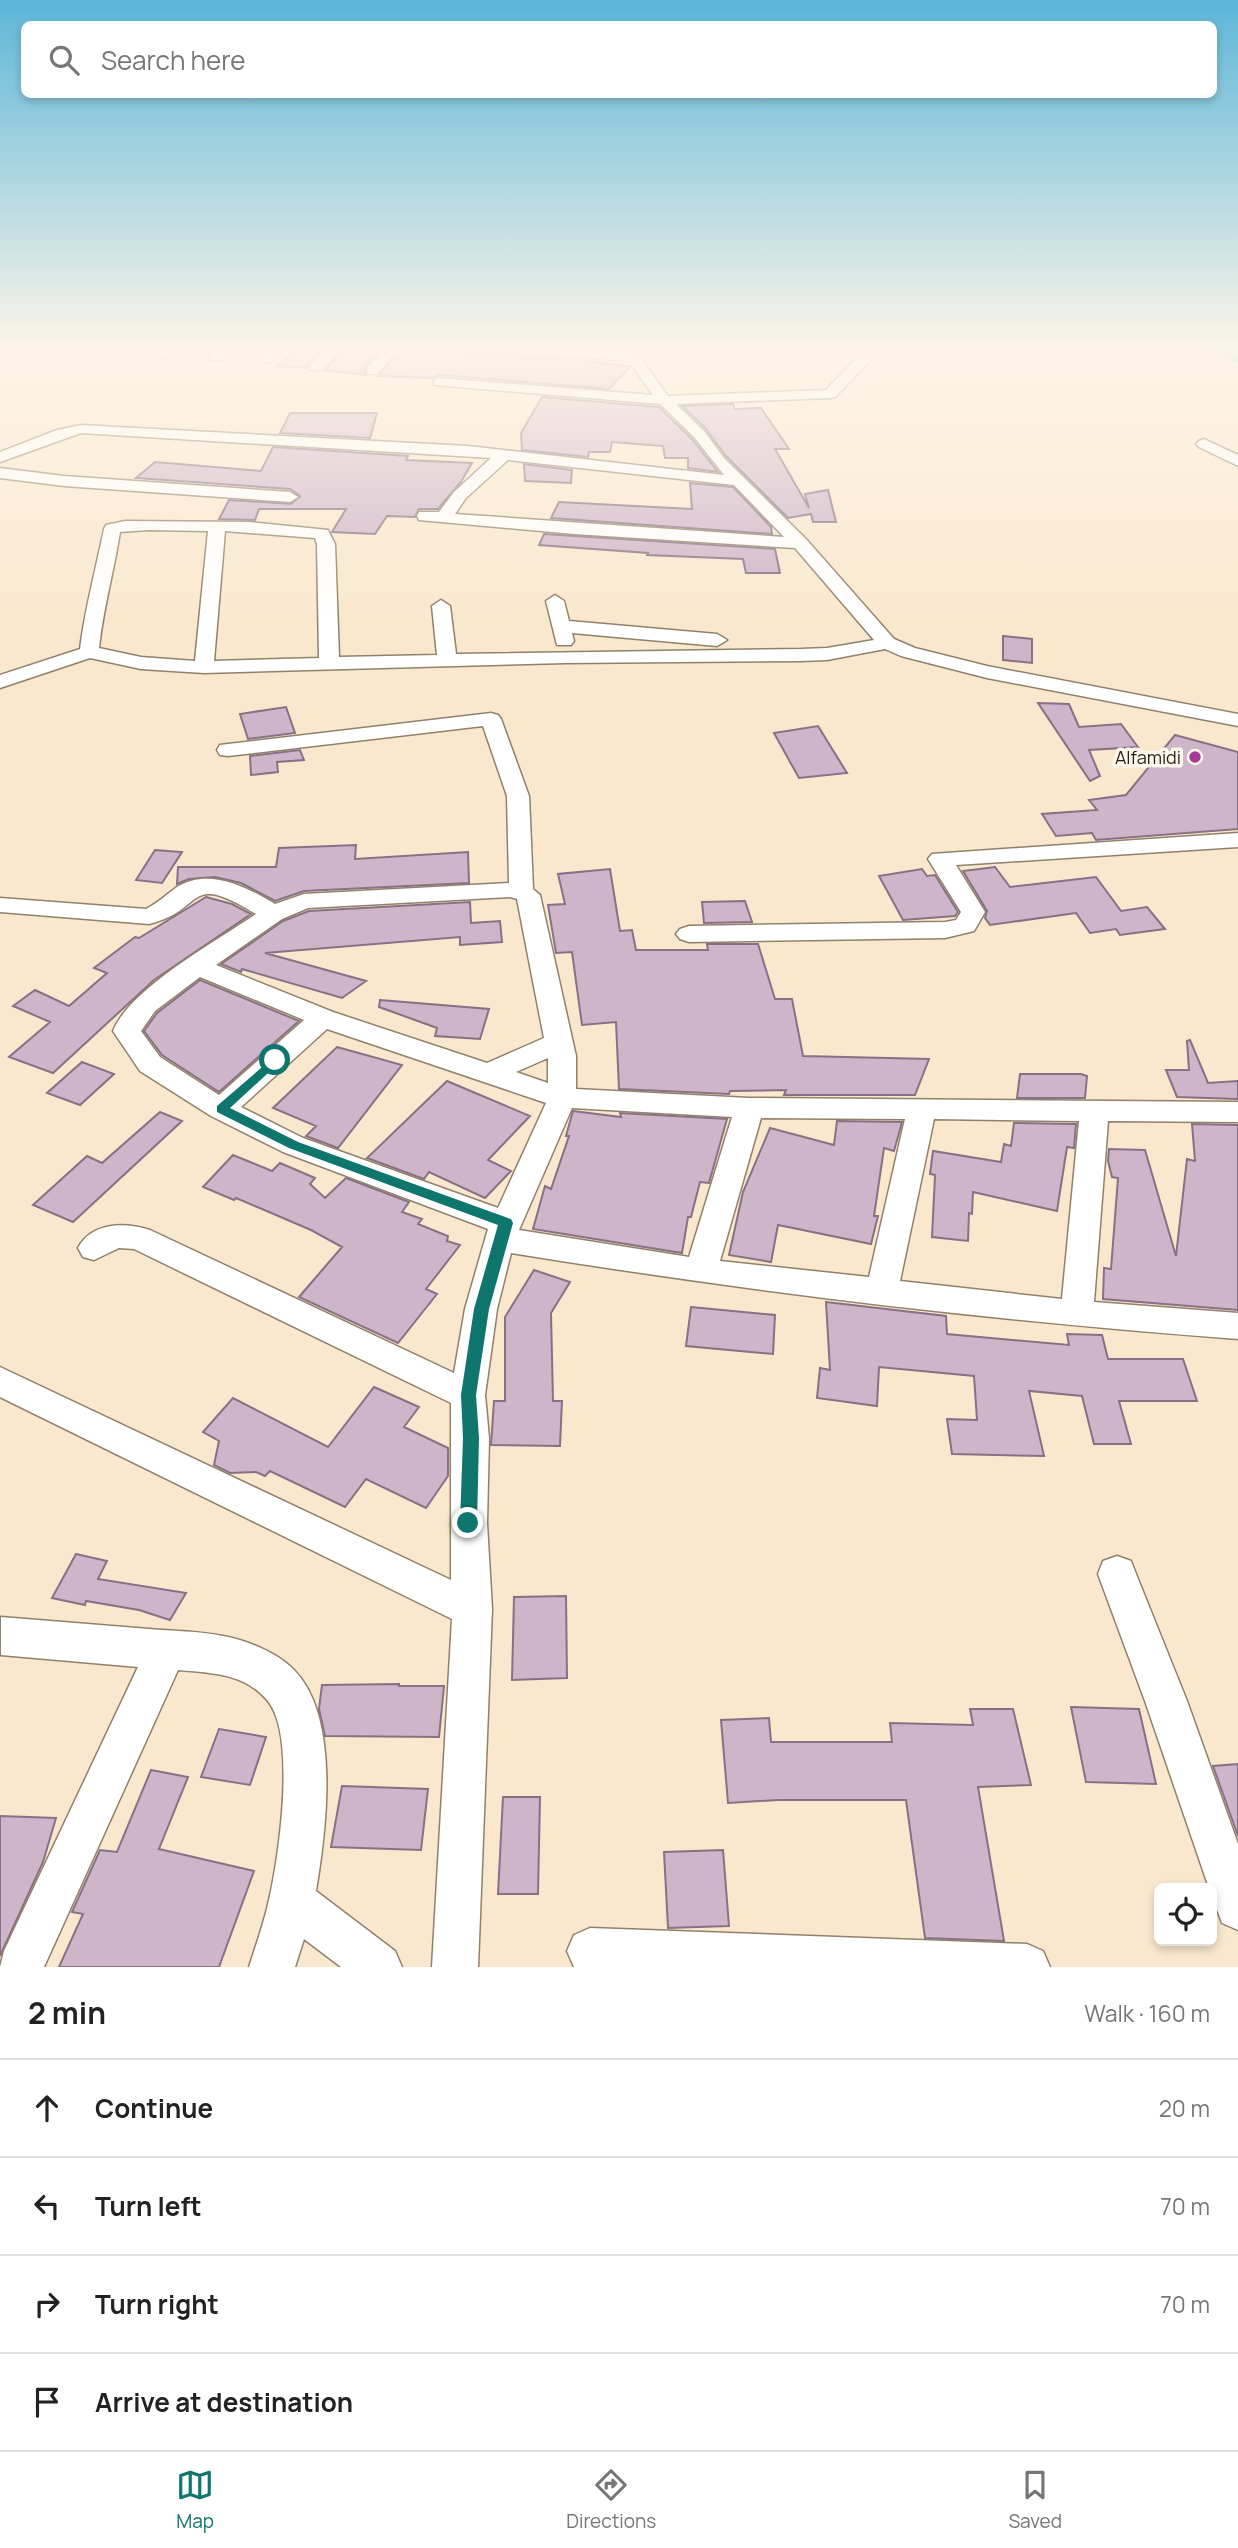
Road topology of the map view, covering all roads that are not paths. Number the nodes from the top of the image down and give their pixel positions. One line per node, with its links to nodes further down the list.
1 (50, 438): 6 (street)
2 (203, 438): 5 (street)
3 (702, 438): 9 (street)
4 (1204, 444): 7 (street)
5 (503, 456): 9 (street); 12 (street)
6 (0, 457)
7 (1238, 461)
8 (0, 473): 10 (street)
9 (738, 481): 14 (street)
10 (290, 497)
11 (425, 516): 12 (street)
12 (444, 517): 14 (street)
13 (218, 528): 19 (street); 23 (street); 24 (street)
14 (800, 543): 18 (street)
15 (555, 601): 17 (street)
16 (441, 606): 22 (street)
17 (562, 626): 20 (street); 21 (street)
18 (887, 643): 20 (street); 26 (street)
19 (89, 652): 24 (street); 25 (street)
20 (801, 655): 21 (street)
21 (565, 657): 22 (street)
22 (447, 661): 23 (street)
23 (328, 664): 24 (street)
24 (204, 667)
25 (0, 682)
26 (1238, 720)
27 (228, 750): 29 (street)
28 (1238, 840): 32 (street)
29 (521, 891): 31 (street); 35 (street)
30 (0, 905): 31 (street)
31 (273, 914): 33 (street)
32 (689, 934)
33 (197, 966): 34 (street); 39 (street)
34 (323, 1018): 36 (street); 39 (street)
35 (559, 1042): 36 (street); 37 (street)
36 (487, 1074): 37 (street)
37 (562, 1098): 38 (street); 43 (street)
38 (749, 1108): 40 (street); 45 (street)
39 (221, 1109): 43 (street)
40 (921, 1111): 41 (street); 46 (street)
41 (1094, 1112): 42 (street); 47 (street)
42 (1238, 1112)
43 (503, 1231): 45 (street); 50 (street)
44 (94, 1248): 50 (street)
45 (701, 1271): 46 (street)
46 (882, 1291): 47 (street)
47 (1077, 1314): 48 (street)
48 (1238, 1326)
49 (0, 1381): 52 (street)
50 (468, 1395): 52 (street)
51 (1117, 1574): 56 (street)
52 (472, 1609): 61 (street)
53 (0, 1637): 54 (street)
54 (167, 1650): 55 (street); 58 (street)
55 (292, 1900): 59 (street); 60 (street)
56 (1238, 1907)
57 (590, 1951): 62 (street)
58 (20, 1967)
59 (272, 1967)
60 (379, 1967)
61 (455, 1967)
62 (1027, 1967)

